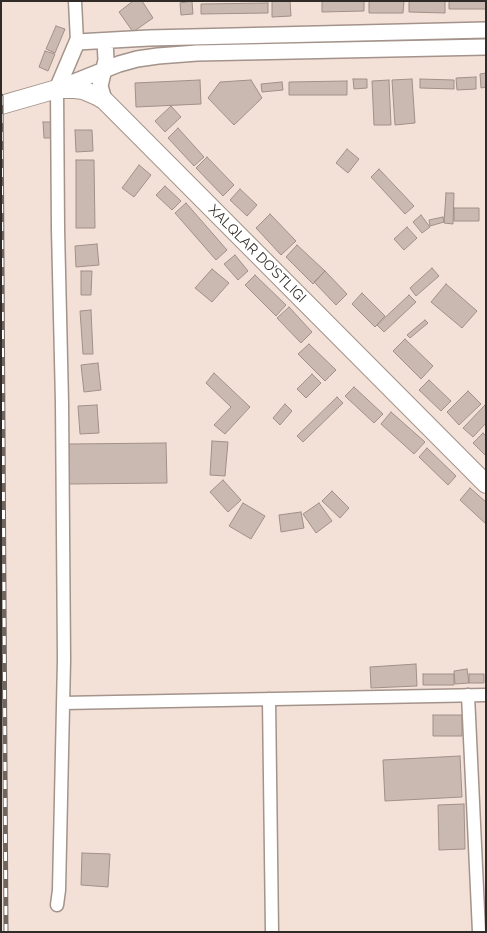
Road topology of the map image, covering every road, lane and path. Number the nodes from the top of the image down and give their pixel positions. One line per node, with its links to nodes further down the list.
1 (75, 1): 4 (street)
2 (486, 30): 3 (street)
3 (105, 40): 4 (street); 6 (street)
4 (76, 42): 7 (street); 8 (street)
5 (486, 47): 6 (street)
6 (104, 71): 8 (street); 8 (street)
7 (58, 89): 8 (main road); 9 (main road); 14 (street)
8 (91, 91): 10 (main road, XALQLAR DO’STLIGI)
9 (1, 105)
10 (486, 484)
11 (468, 694): 12 (street); 13 (street); 17 (street)
12 (486, 695)
13 (269, 699): 14 (street); 16 (street)
14 (63, 703): 15 (street)
15 (57, 906)
16 (272, 932)
17 (478, 932)

